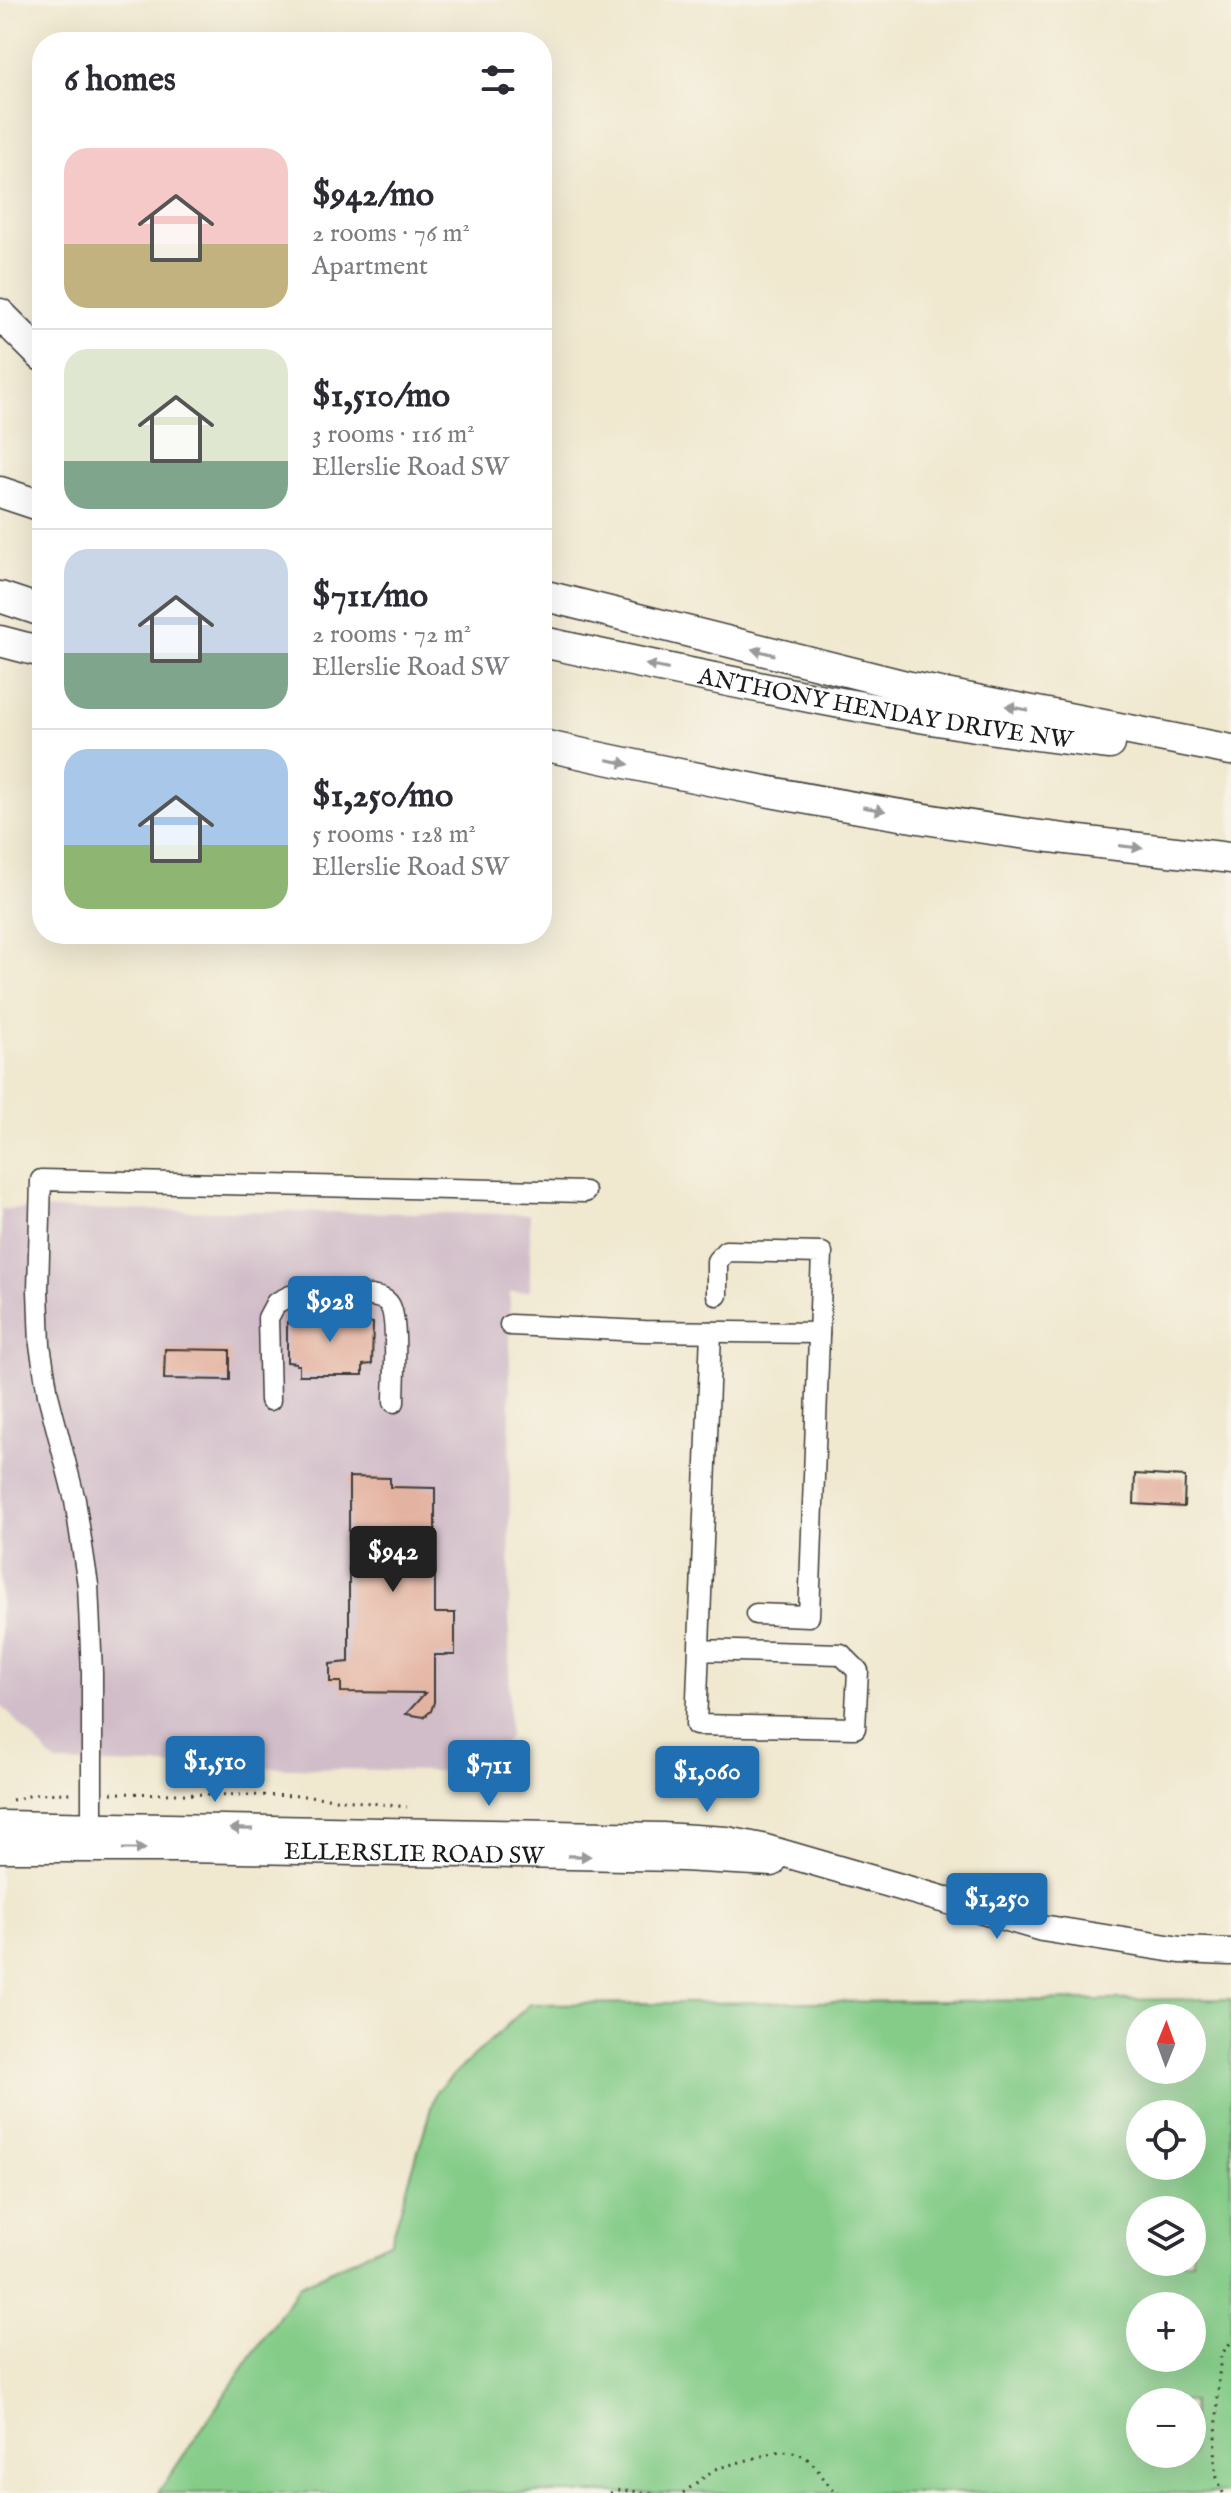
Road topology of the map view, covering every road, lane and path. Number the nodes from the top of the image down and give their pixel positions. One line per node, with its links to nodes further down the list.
1 (0, 314): 2 (highway)
2 (32, 346)
3 (0, 492): 4 (highway)
4 (32, 503)
5 (0, 597): 7 (highway)
6 (552, 598): 12 (highway, one-way to 6)
7 (32, 608)
8 (0, 641): 10 (highway)
9 (552, 644): 13 (highway, ANTHONY HENDAY DRIVE NW, one-way to 9)
10 (32, 649)
11 (552, 747): 14 (highway, one-way to 14)
12 (1231, 750)
13 (1231, 757)
14 (1231, 858)
15 (585, 1192): 29 (lane)
16 (717, 1295): 19 (lane)
17 (510, 1325): 18 (lane)
18 (711, 1332): 19 (lane); 23 (lane)
19 (819, 1333): 22 (lane)
20 (270, 1400): 21 (lane)
21 (394, 1402)
22 (756, 1614)
23 (699, 1650): 23 (lane)
24 (70, 1793): 26 (path)
25 (117, 1793): 27 (path)
26 (1, 1801)
27 (412, 1808)
28 (0, 1824): 29 (main road, ELLERSLIE ROAD SW)
29 (92, 1838): 30 (main road, ELLERSLIE ROAD SW); 31 (main road, ELLERSLIE ROAD SW)
30 (0, 1849)
31 (1231, 1952)
32 (1231, 2342): 37 (path)
33 (610, 2493): 34 (path)
34 (652, 2493)
35 (683, 2493): 36 (path)
36 (836, 2493)
37 (1223, 2493)

